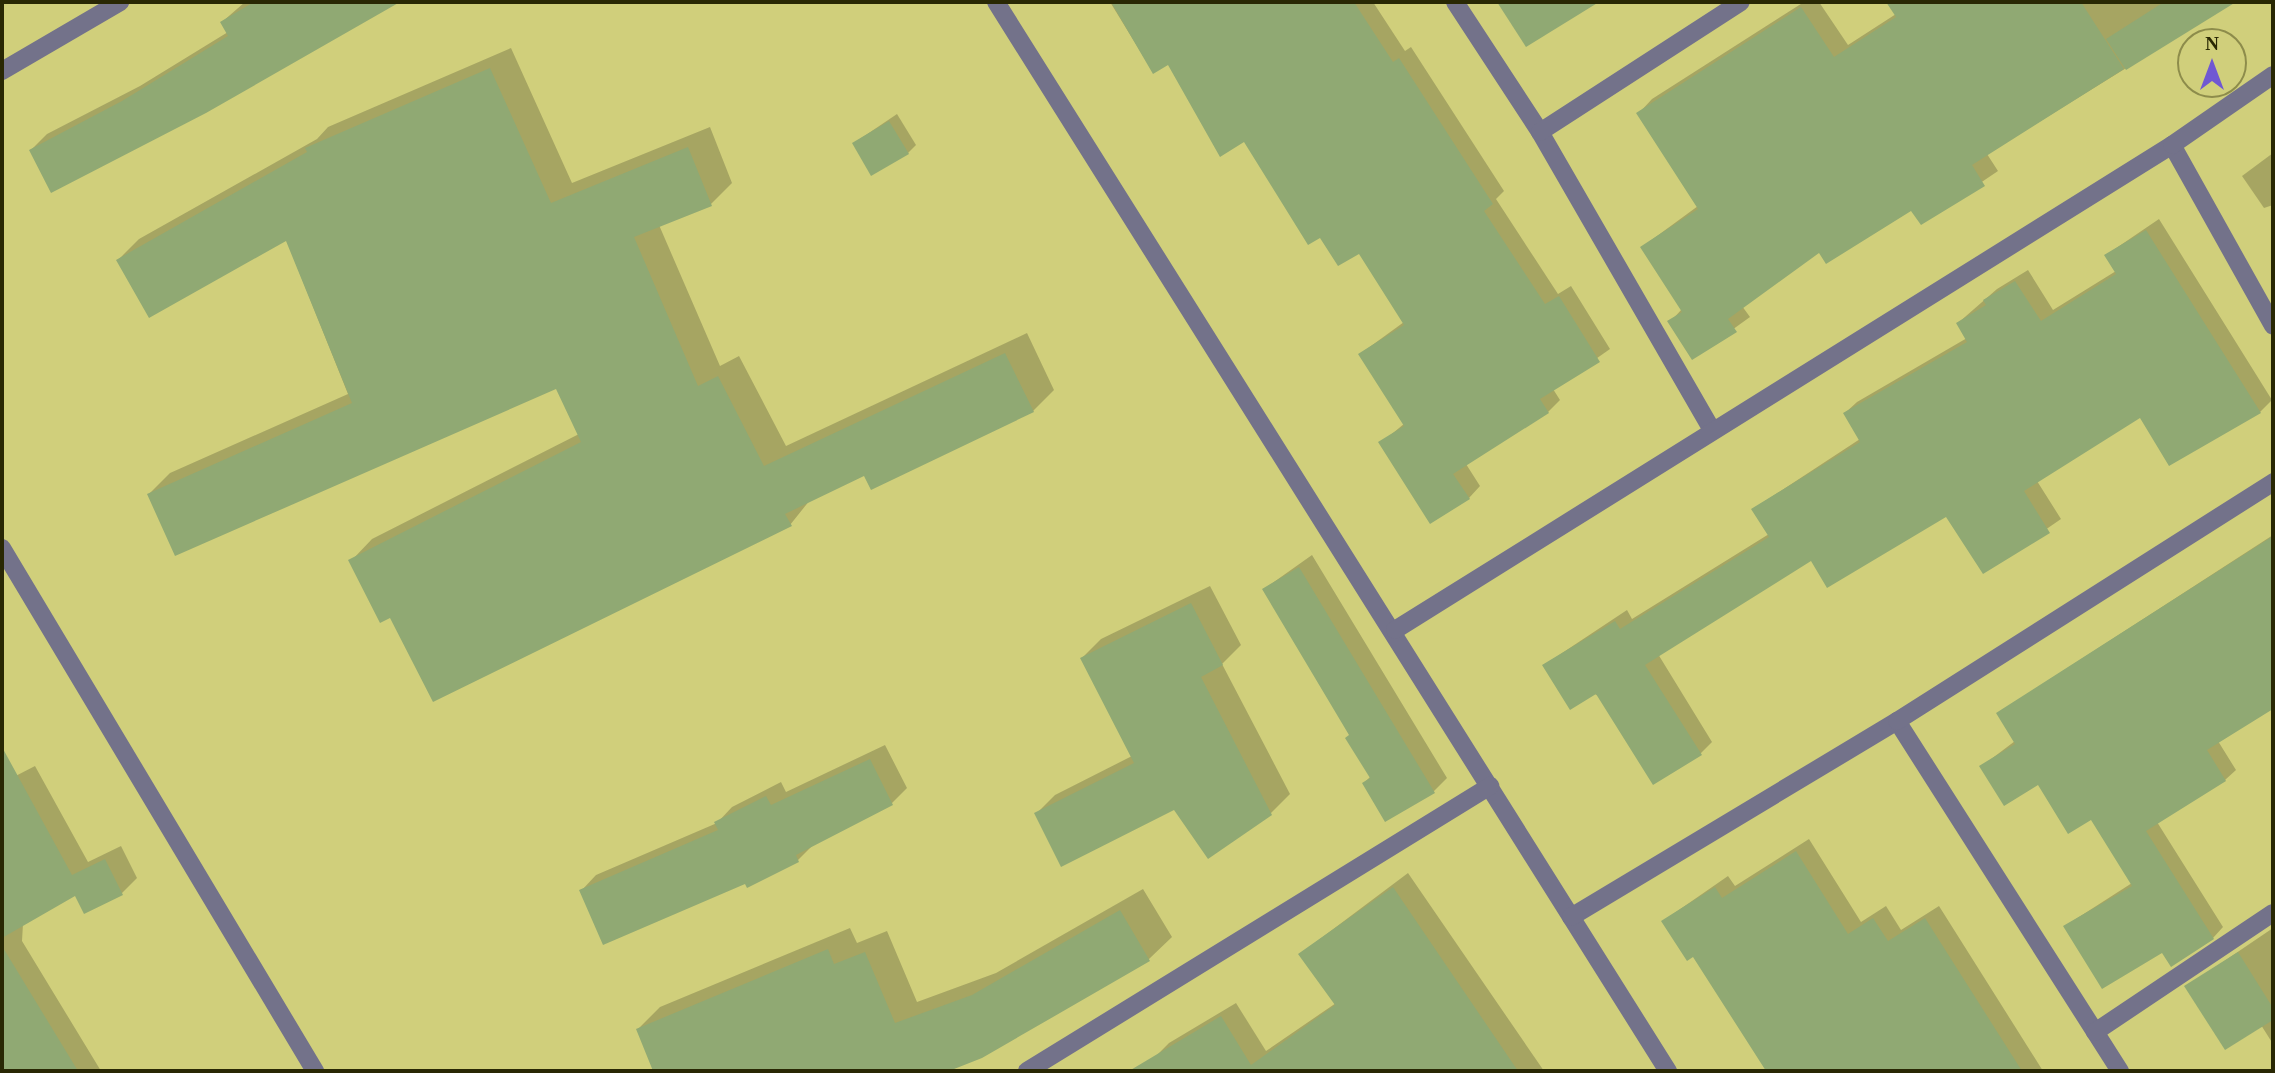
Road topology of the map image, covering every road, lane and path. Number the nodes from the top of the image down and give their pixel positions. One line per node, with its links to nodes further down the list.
1 (120, 2): 5 (street)
2 (996, 2): 13 (street)
3 (1455, 2): 7 (street)
4 (1741, 2): 7 (street)
5 (2, 71)
6 (2273, 75): 8 (street)
7 (1539, 132): 10 (street)
8 (2172, 145): 9 (street); 10 (street)
9 (2273, 326)
10 (1712, 430): 13 (street)
11 (2273, 482): 14 (street)
12 (2, 548): 19 (street)
13 (1395, 630): 15 (street)
14 (1897, 721): 17 (street); 18 (street)
15 (1490, 786): 17 (street); 20 (street)
16 (2273, 913): 18 (street)
17 (1571, 917): 21 (street)
18 (2095, 1032): 22 (street)
19 (315, 1071)
20 (1027, 1071)
21 (1668, 1071)
22 (2120, 1071)

